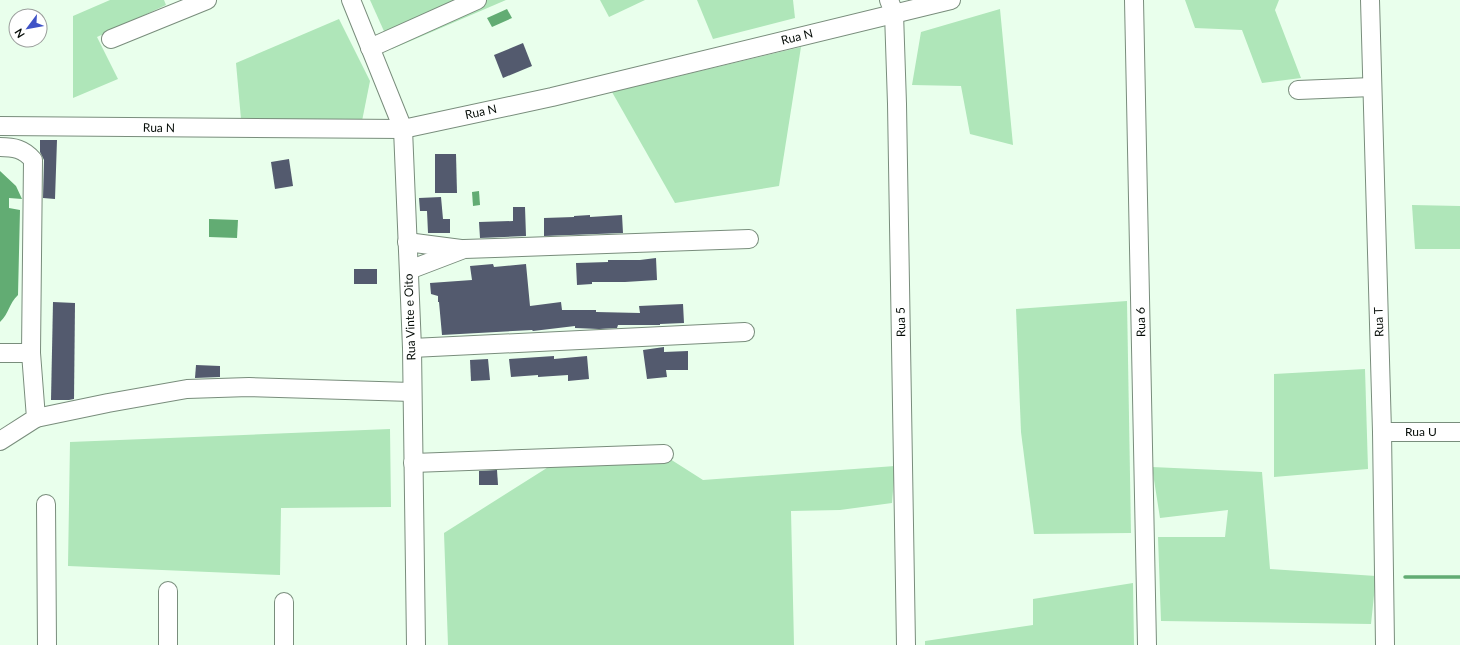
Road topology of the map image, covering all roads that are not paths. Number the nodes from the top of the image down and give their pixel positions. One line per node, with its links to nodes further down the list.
1 (206, 0): 8 (street)
2 (351, 0): 9 (street, Rua Vinte e Oito)
3 (477, 0): 9 (street)
4 (951, 0): 7 (street, Rua N)
5 (1134, 0): 38 (street, Rua 6)
6 (1370, 0): 10 (street, Rua T)
7 (892, 7): 13 (street, Rua N); 37 (street, Rua 5)
8 (111, 39)
9 (370, 48): 13 (street, Rua Vinte e Oito)
10 (1372, 87): 11 (street); 25 (street, Rua T)
11 (1298, 90)
12 (0, 126): 13 (street, Rua N)
13 (403, 129): 16 (street, Rua Vinte e Oito)
14 (0, 147): 22 (street)
15 (749, 239): 17 (street)
16 (407, 242): 17 (street); 18 (street, Rua Vinte e Oito)
17 (464, 249): 18 (street)
18 (409, 270): 20 (street, Rua Vinte e Oito)
19 (744, 332): 20 (street)
20 (412, 348): 23 (street, Rua Vinte e Oito)
21 (0, 353): 22 (street)
22 (31, 353): 24 (street)
23 (412, 392): 24 (street); 29 (street, Rua Vinte e Oito)
24 (36, 418): 27 (street)
25 (1382, 432): 26 (street, Rua U); 39 (street, Rua T)
26 (1460, 432)
27 (0, 441)
28 (664, 454): 29 (street)
29 (413, 463): 36 (street, Rua Vinte e Oito)
30 (46, 504): 33 (street)
31 (168, 591): 34 (street)
32 (284, 602): 35 (street)
33 (47, 645)
34 (168, 645)
35 (284, 645)
36 (416, 645)
37 (906, 645)
38 (1147, 645)
39 (1386, 645)

